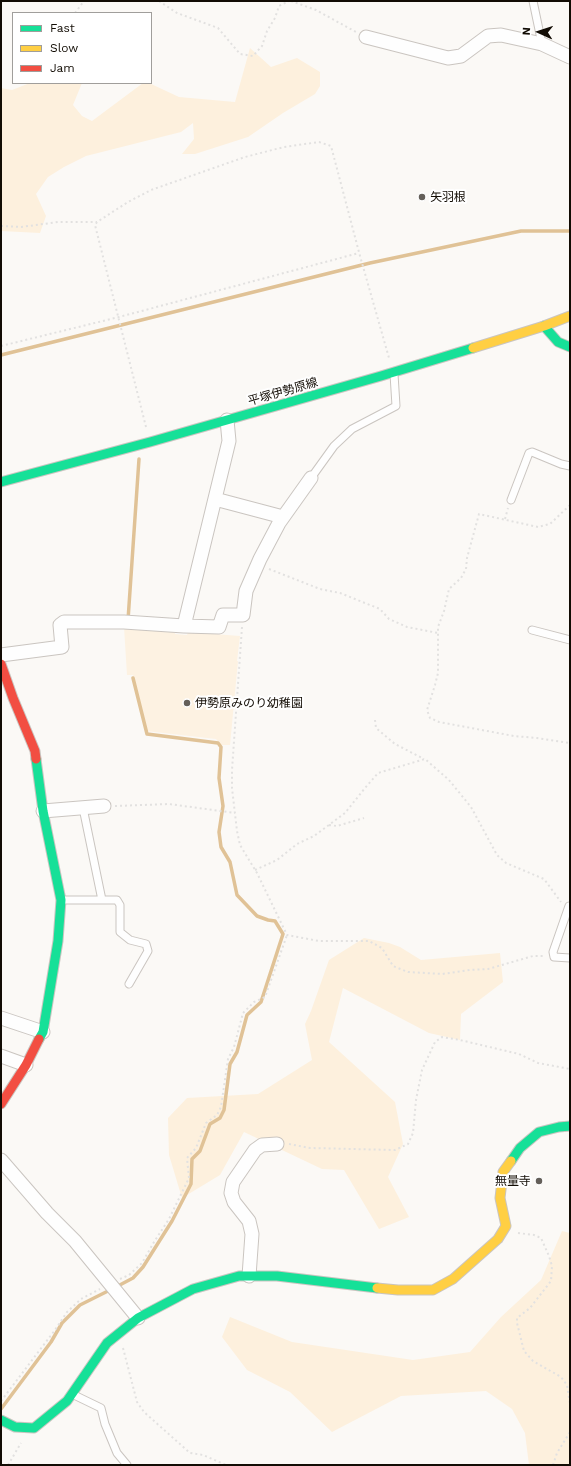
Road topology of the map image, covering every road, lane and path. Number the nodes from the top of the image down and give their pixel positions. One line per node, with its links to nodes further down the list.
1 (84, 1): 5 (path)
2 (159, 1): 3 (path)
3 (290, 1): 6 (path)
4 (533, 1): 7 (lane)
5 (76, 12)
6 (366, 37): 7 (street)
7 (542, 44): 8 (street)
8 (570, 57)
9 (97, 222): 10 (path); 11 (path); 13 (path)
10 (1, 226)
11 (359, 254): 13 (path); 17 (path)
12 (570, 316): 14 (street, 平塚伊勢原線)
13 (119, 317): 15 (path); 19 (path)
14 (544, 326): 16 (street); 17 (street, 平塚伊勢原線)
15 (1, 346)
16 (570, 347)
17 (394, 372): 18 (street, 平塚伊勢原線); 21 (lane)
18 (228, 420): 19 (street, 平塚伊勢原線); 23 (street)
19 (150, 442): 22 (street, 平塚伊勢原線)
20 (570, 466): 24 (lane)
21 (311, 478): 26 (street)
22 (1, 482)
23 (215, 499): 26 (street); 29 (street)
24 (511, 500)
25 (570, 505): 31 (path)
26 (283, 517): 27 (street)
27 (258, 564): 28 (street); 31 (path)
28 (243, 615): 29 (street); 41 (path)
29 (184, 626): 33 (street)
30 (532, 630): 32 (lane)
31 (438, 633): 36 (path)
32 (570, 640)
33 (1, 655)
34 (1, 664): 40 (street)
35 (375, 720): 37 (path)
36 (570, 743)
37 (425, 760): 43 (path); 47 (path)
38 (104, 806): 39 (street); 41 (path)
39 (83, 808): 40 (street); 46 (lane)
40 (43, 811): 45 (street)
41 (235, 812): 44 (path)
42 (364, 818): 43 (path)
43 (329, 825): 44 (path)
44 (255, 870): 48 (path)
45 (61, 900): 46 (lane); 53 (street)
46 (102, 900): 51 (lane)
47 (569, 906): 49 (lane)
48 (287, 935): 49 (path); 63 (path)
49 (554, 957): 50 (lane)
50 (570, 958)
51 (129, 984)
52 (1, 1018): 53 (street)
53 (43, 1032): 55 (street)
54 (1, 1056): 55 (street)
55 (26, 1065): 57 (street)
56 (570, 1069): 59 (path)
57 (1, 1104)
58 (570, 1126): 61 (street)
59 (277, 1144): 62 (street)
60 (1, 1160): 63 (street)
61 (503, 1231): 62 (street); 68 (path)
62 (249, 1276): 64 (street)
63 (111, 1284): 64 (street); 67 (path)
64 (138, 1318): 65 (street)
65 (119, 1333): 66 (street); 74 (path)
66 (72, 1394): 70 (street); 73 (lane)
67 (1, 1401)
68 (570, 1404)
69 (1, 1420): 70 (street)
70 (30, 1428): 72 (path)
71 (570, 1432): 75 (path)
72 (8, 1465)
73 (127, 1465)
74 (226, 1465)
75 (553, 1465)

